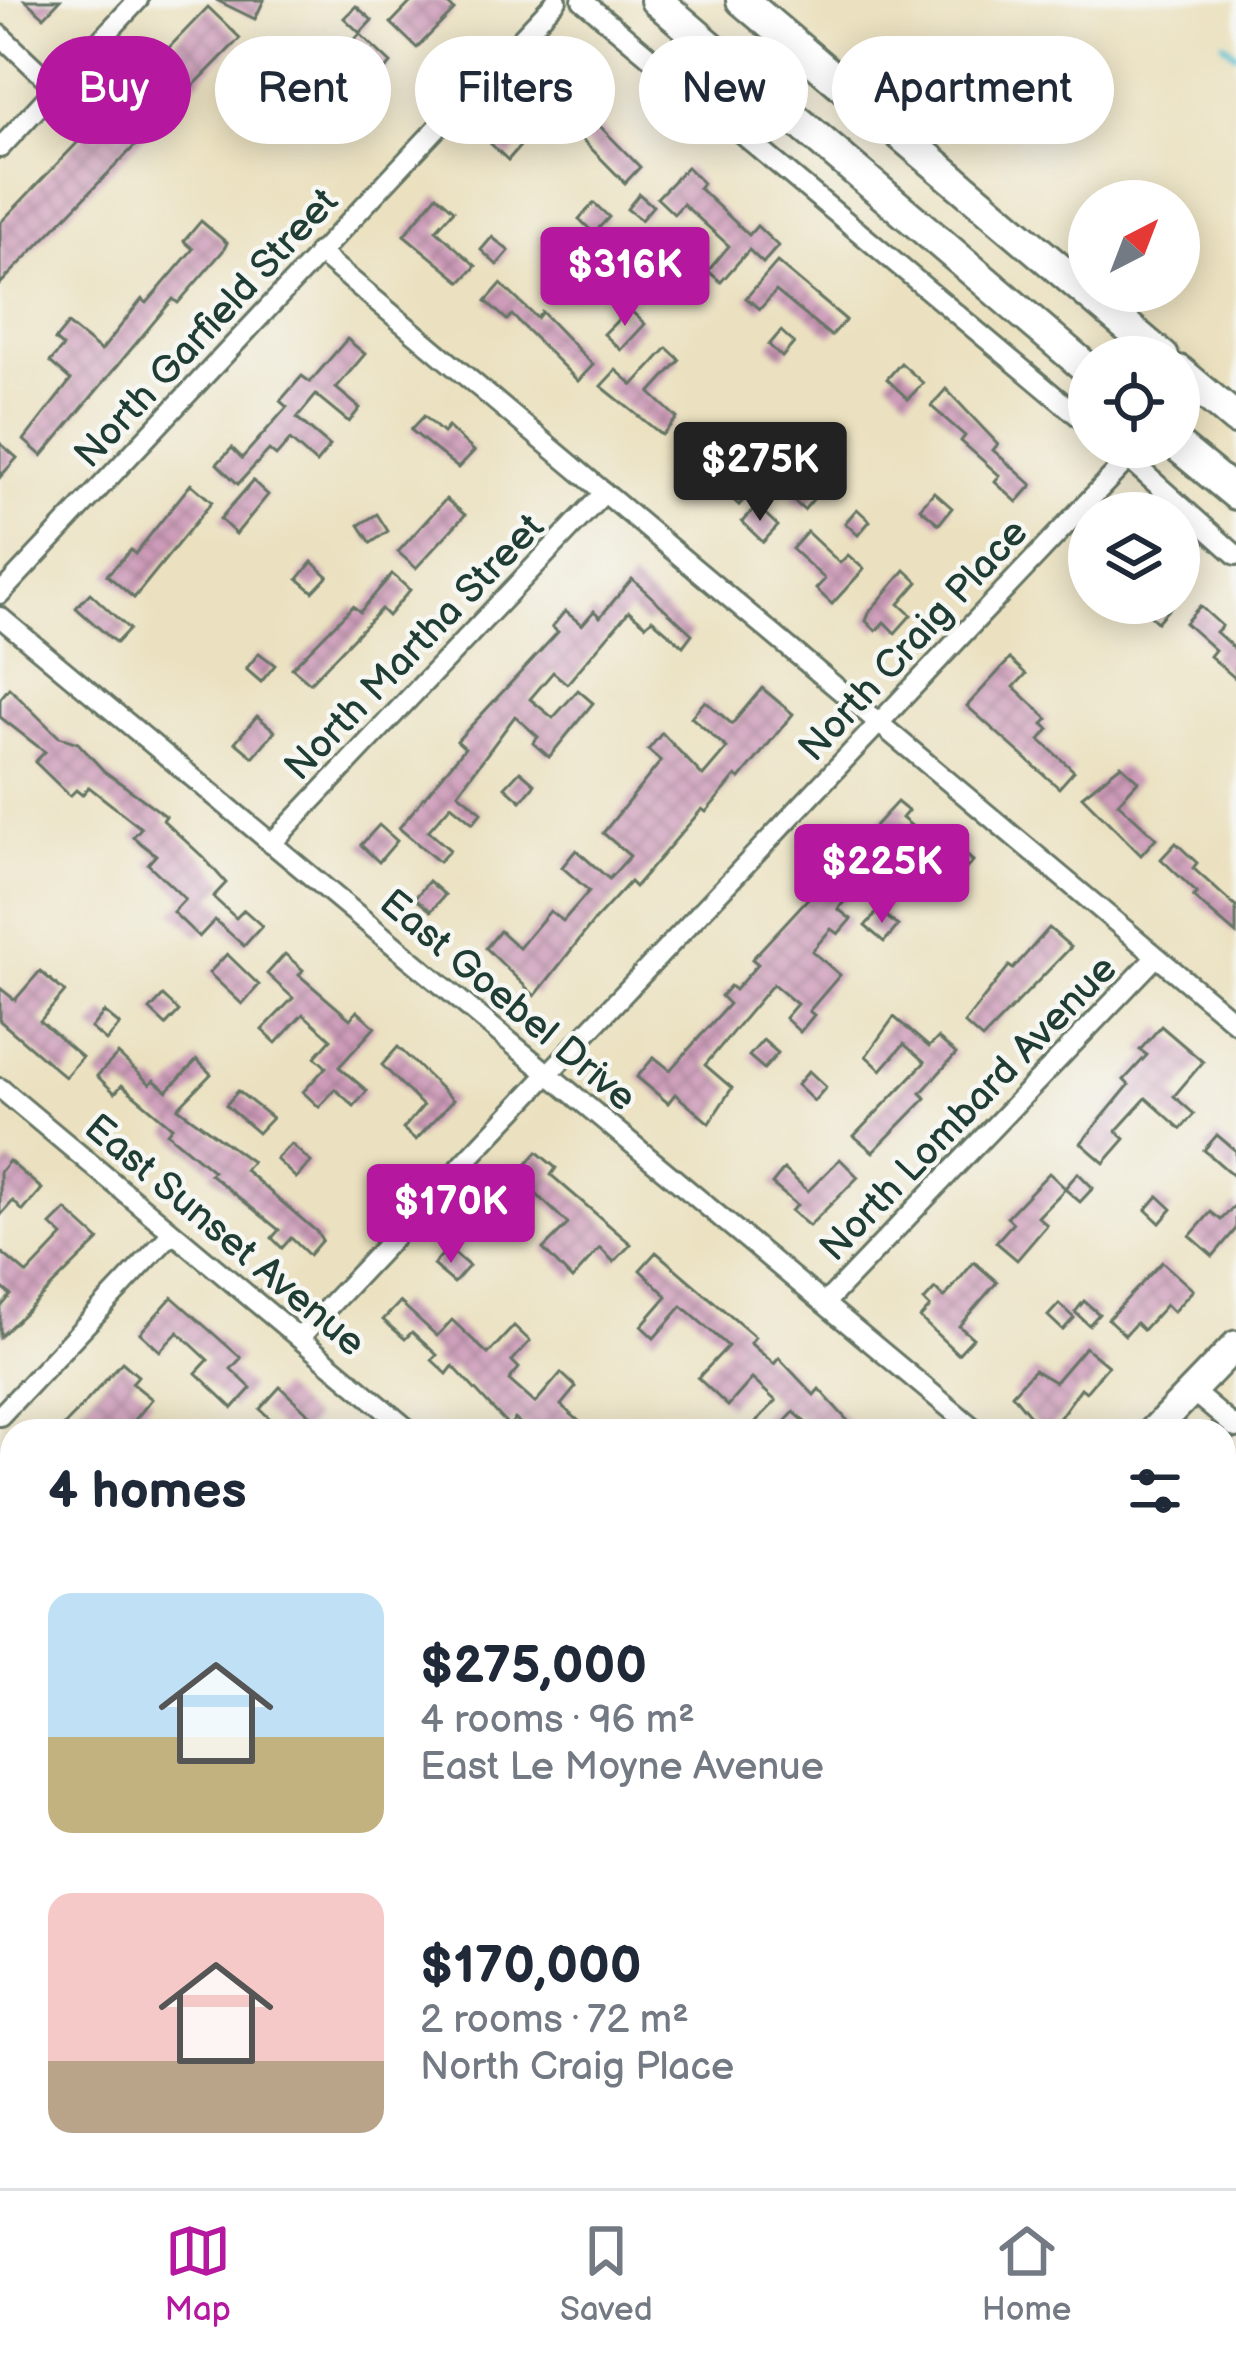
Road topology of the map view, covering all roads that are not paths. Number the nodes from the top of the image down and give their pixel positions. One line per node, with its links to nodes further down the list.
1 (138, 0): 7 (street)
2 (557, 0): 11 (street, North Garfield Street)
3 (582, 0): 15 (street)
4 (656, 0): 13 (main road)
5 (742, 0): 12 (main road)
6 (0, 35): 8 (street)
7 (104, 36)
8 (36, 69)
9 (36, 109): 10 (street)
10 (0, 148)
11 (318, 252): 20 (street); 23 (street, North Garfield Street)
12 (1138, 336)
13 (1068, 352)
14 (1200, 389): 16 (main road)
15 (1068, 406)
16 (1236, 419)
17 (1200, 464): 21 (main road)
18 (1108, 468): 25 (street, North Craig Place)
19 (1139, 468): 22 (street)
20 (604, 493): 25 (street); 26 (street, North Martha Street)
21 (1236, 494)
22 (1236, 555)
23 (0, 595)
24 (0, 617): 26 (street, East Goebel Drive)
25 (879, 721): 27 (street); 29 (street, North Craig Place)
26 (271, 844): 29 (street, East Goebel Drive)
27 (1156, 957): 28 (street); 32 (street, North Lombard Avenue)
28 (1236, 1023)
29 (548, 1074): 32 (street, East Goebel Drive); 33 (street, North Craig Place)
30 (0, 1088): 31 (street, East Sunset Avenue)
31 (172, 1233): 33 (street, East Sunset Avenue); 37 (street)
32 (825, 1303): 40 (street, East Goebel Drive)
33 (299, 1337): 36 (street, East Sunset Avenue)
34 (1236, 1345): 35 (street)
35 (1192, 1391): 41 (street); 42 (street)
36 (388, 1413): 38 (street); 39 (street, East Sunset Avenue)
37 (0, 1416)
38 (383, 1419)
39 (395, 1419)
40 (963, 1419)
41 (1165, 1419)
42 (1225, 1419)

